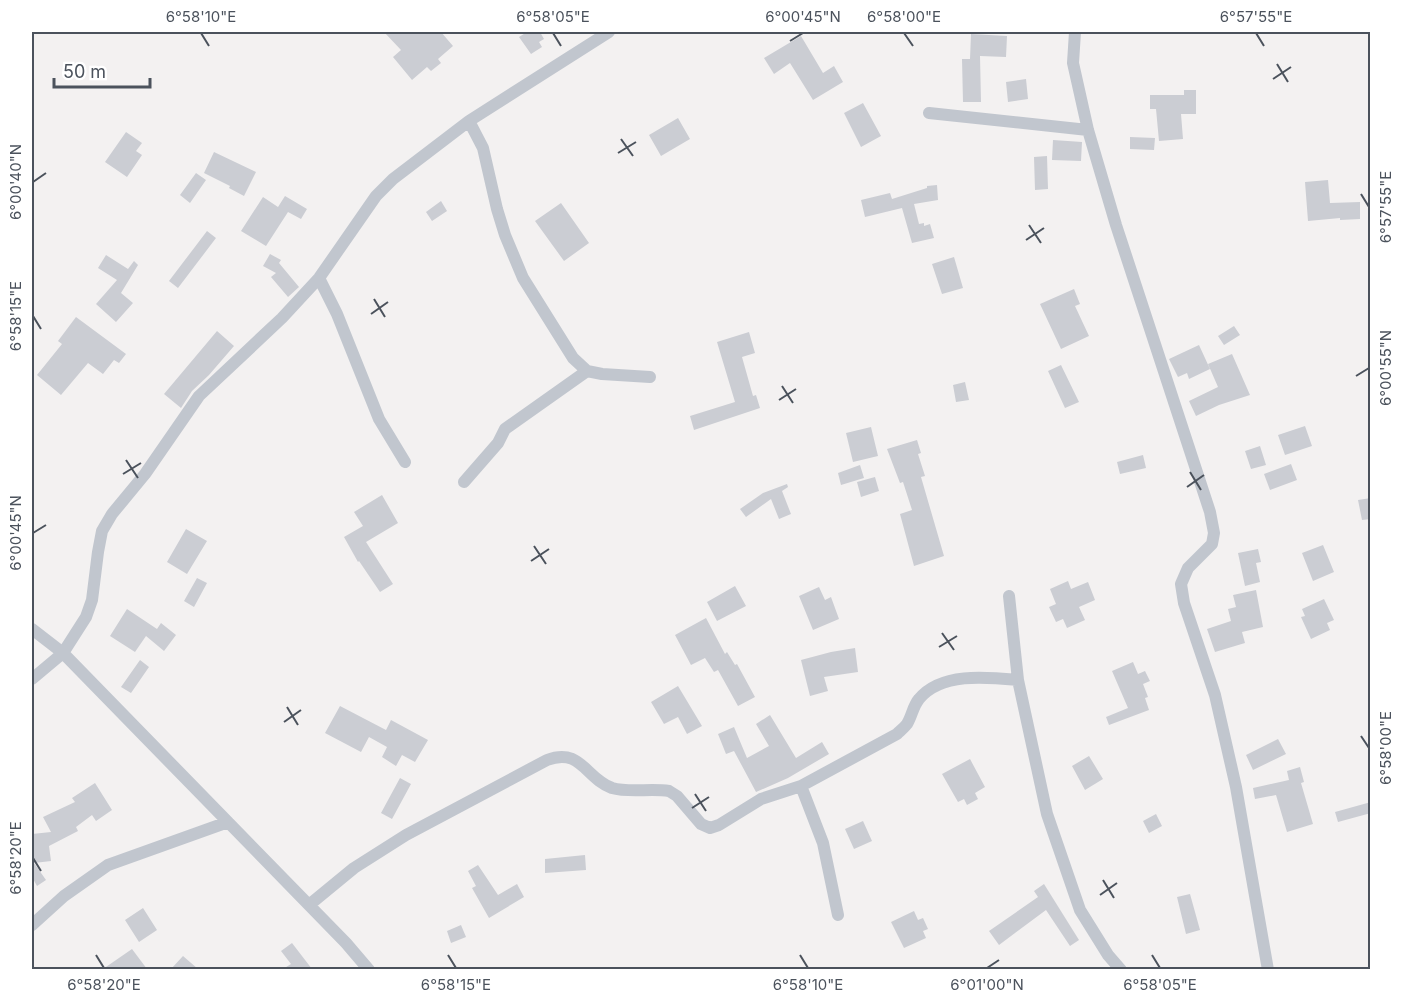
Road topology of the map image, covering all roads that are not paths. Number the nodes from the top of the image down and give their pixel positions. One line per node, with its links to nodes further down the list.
1 (609, 32): 4 (street)
2 (1075, 32): 5 (street)
3 (929, 112): 5 (street)
4 (469, 121): 6 (street); 7 (street)
5 (1088, 130): 23 (street)
6 (319, 278): 9 (street); 13 (street)
7 (587, 371): 8 (street); 10 (street)
8 (650, 377)
9 (405, 462)
10 (464, 482)
11 (1009, 596): 15 (street)
12 (32, 629): 13 (street)
13 (63, 653): 14 (street); 17 (street)
14 (32, 679)
15 (1018, 680): 16 (street); 22 (street)
16 (801, 786): 18 (street); 19 (street)
17 (228, 822): 18 (street); 20 (street)
18 (309, 905): 21 (street)
19 (838, 915)
20 (32, 925)
21 (369, 969)
22 (1121, 969)
23 (1268, 969)

